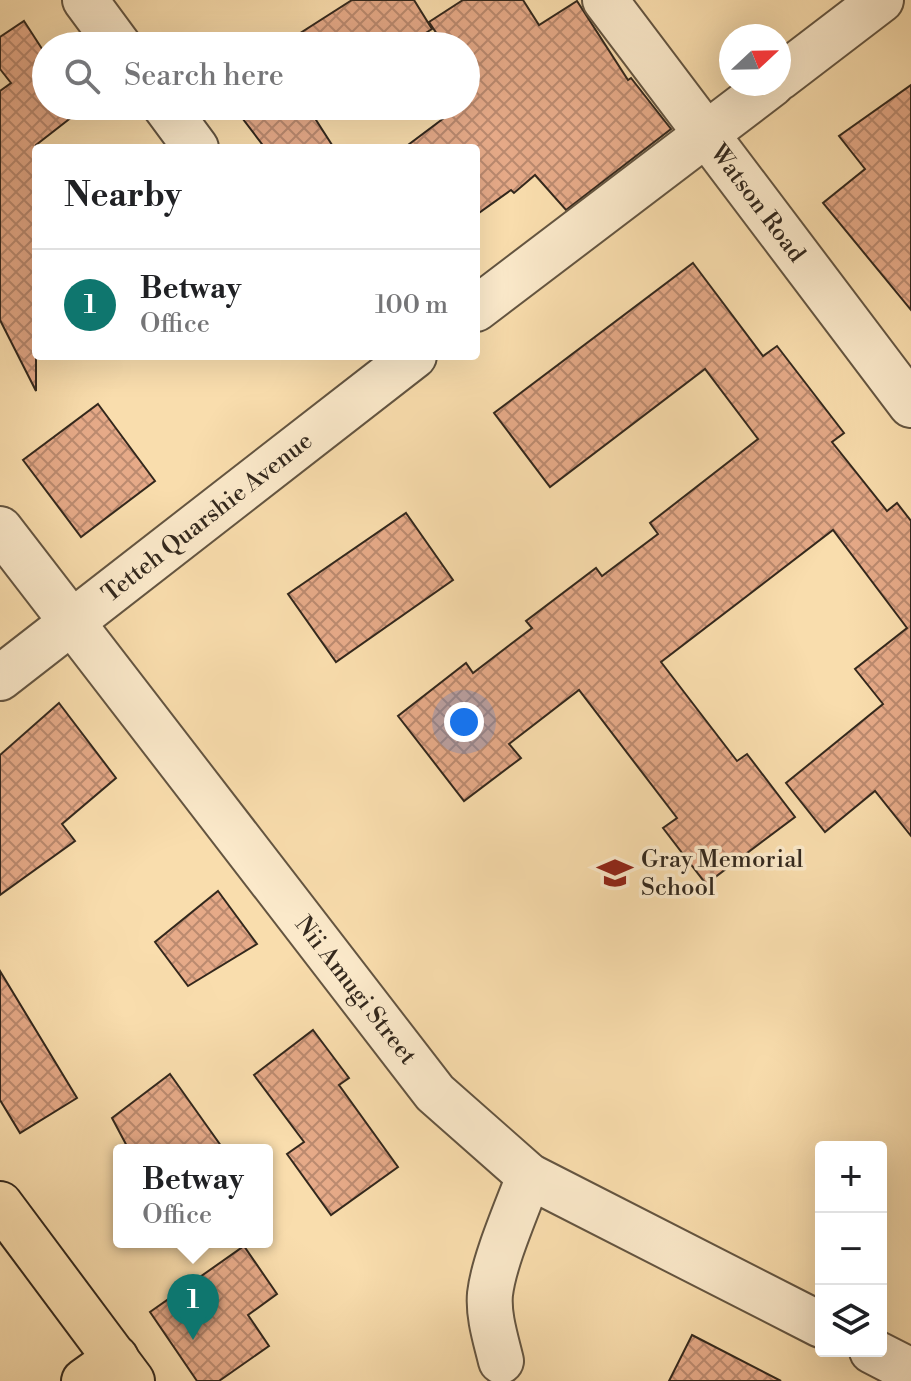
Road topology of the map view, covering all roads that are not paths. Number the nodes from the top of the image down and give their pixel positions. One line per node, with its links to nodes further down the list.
1 (85, 0): 4 (street)
2 (605, 0): 8 (street, Watson Road)
3 (881, 0): 5 (street)
4 (109, 32)
5 (791, 69)
6 (756, 96): 8 (street)
7 (175, 120): 9 (street)
8 (706, 134): 10 (street); 13 (street, Watson Road)
9 (193, 144)
10 (480, 306)
11 (401, 360): 12 (street, Tetteh Quarshie Avenue)
12 (365, 371): 15 (street, Tetteh Quarshie Avenue)
13 (911, 405)
14 (0, 529): 15 (street, Nii Amugi Street)
15 (73, 621): 16 (street, Tetteh Quarshie Avenue); 17 (street, Nii Amugi Street)
16 (0, 678)
17 (529, 1176): 19 (street, Nii Amugi Street); 21 (street)
18 (0, 1204): 23 (main road)
19 (815, 1322)
20 (884, 1357): 22 (street)
21 (501, 1361)
22 (911, 1371)
23 (110, 1373)

